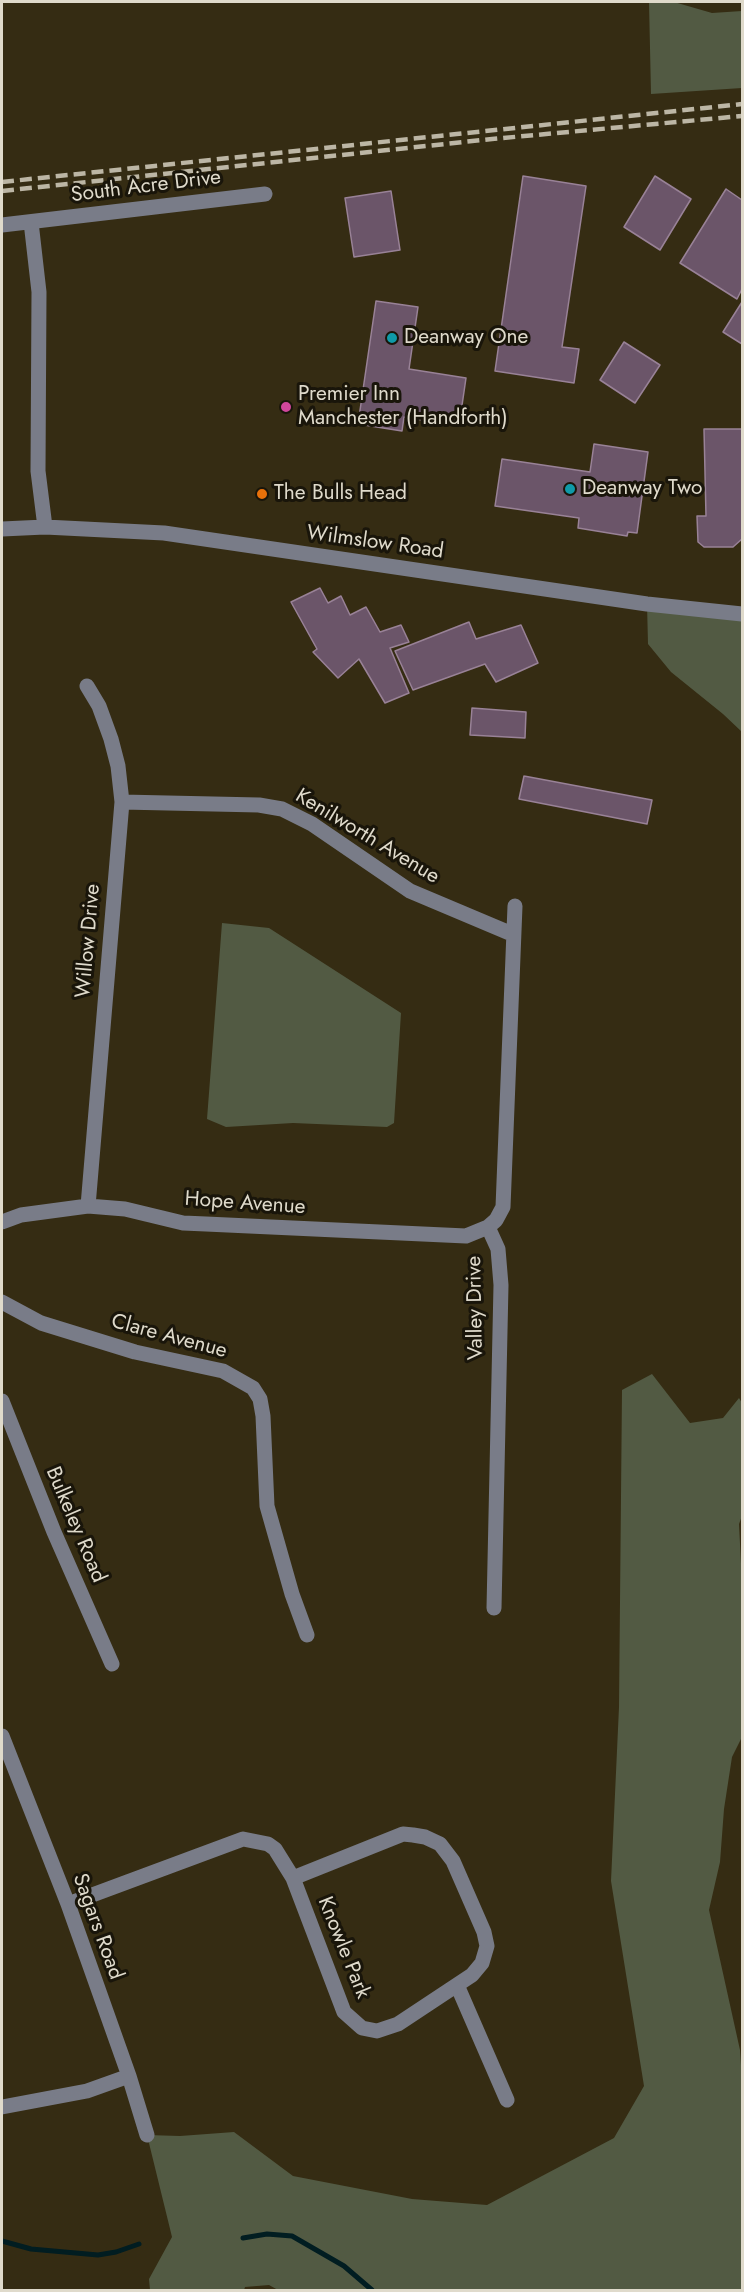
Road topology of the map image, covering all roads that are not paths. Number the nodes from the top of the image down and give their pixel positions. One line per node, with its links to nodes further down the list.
1 (265, 194): 2 (street, South Acre Drive)
2 (32, 222): 3 (street, South Acre Drive); 4 (street)
3 (2, 225)
4 (45, 527): 5 (street, Wilmslow Road); 6 (street, Wilmslow Road)
5 (2, 529)
6 (742, 614)
7 (87, 686): 8 (street, Willow Drive)
8 (122, 802): 10 (street, Kenilworth Avenue); 11 (street, Willow Drive)
9 (514, 906): 10 (street, Valley Drive)
10 (512, 934): 13 (street, Valley Drive)
11 (88, 1206): 12 (street, Hope Avenue); 13 (street, Hope Avenue)
12 (2, 1222)
13 (488, 1227): 16 (street, Valley Drive)
14 (2, 1302): 17 (street, Clare Avenue)
15 (2, 1401): 18 (street, Bulkeley Road)
16 (494, 1608)
17 (307, 1635)
18 (112, 1664)
19 (2, 1736): 21 (street, Sagars Road)
20 (293, 1878): 21 (street, Knowle Park); 22 (street, Knowle Park); 22 (street, Knowle Park)
21 (68, 1904): 23 (street, Sagars Road)
22 (457, 1985): 24 (street)
23 (129, 2076): 25 (street); 26 (street, Sagars Road)
24 (507, 2100)
25 (2, 2107)
26 (147, 2135)

